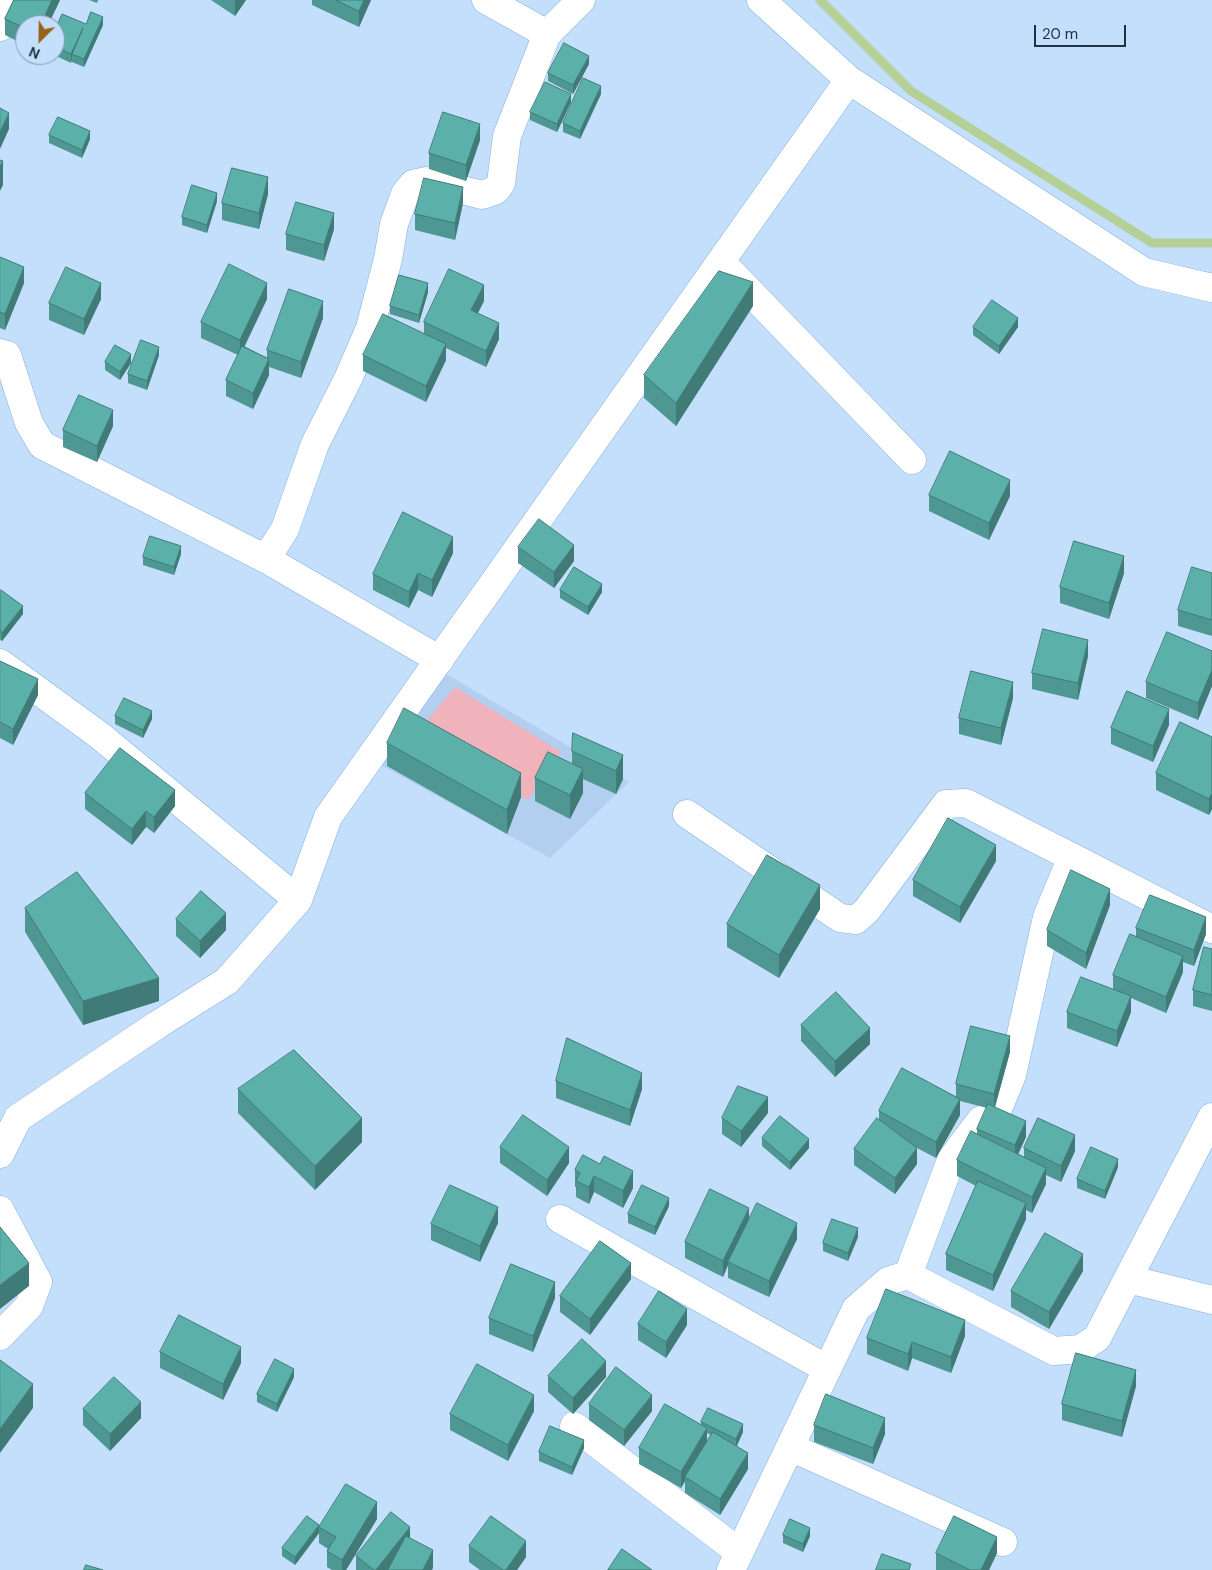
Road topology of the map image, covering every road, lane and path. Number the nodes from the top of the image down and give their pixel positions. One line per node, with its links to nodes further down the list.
1 (15, 0): 5 (street)
2 (486, 0): 6 (street)
3 (581, 0): 6 (street)
4 (761, 0): 7 (street)
5 (0, 26)
6 (547, 34): 12 (street)
7 (849, 80): 8 (street); 9 (street)
8 (720, 262): 11 (street); 13 (street)
9 (1212, 288)
10 (0, 353): 12 (street)
11 (912, 460)
12 (266, 559): 13 (street)
13 (440, 660): 17 (street)
14 (0, 663): 17 (street)
15 (687, 814): 16 (street)
16 (1072, 857): 18 (street); 23 (street)
17 (298, 900): 20 (street)
18 (1212, 929)
19 (1212, 1117): 24 (street)
20 (0, 1154)
21 (0, 1210): 26 (street)
22 (560, 1219): 27 (street)
23 (908, 1275): 24 (street); 27 (street)
24 (1128, 1279): 25 (street)
25 (1212, 1300)
26 (0, 1336)
27 (827, 1369): 29 (street)
28 (574, 1426): 31 (street)
29 (790, 1447): 30 (street); 31 (street)
30 (1003, 1542)
31 (735, 1561)

